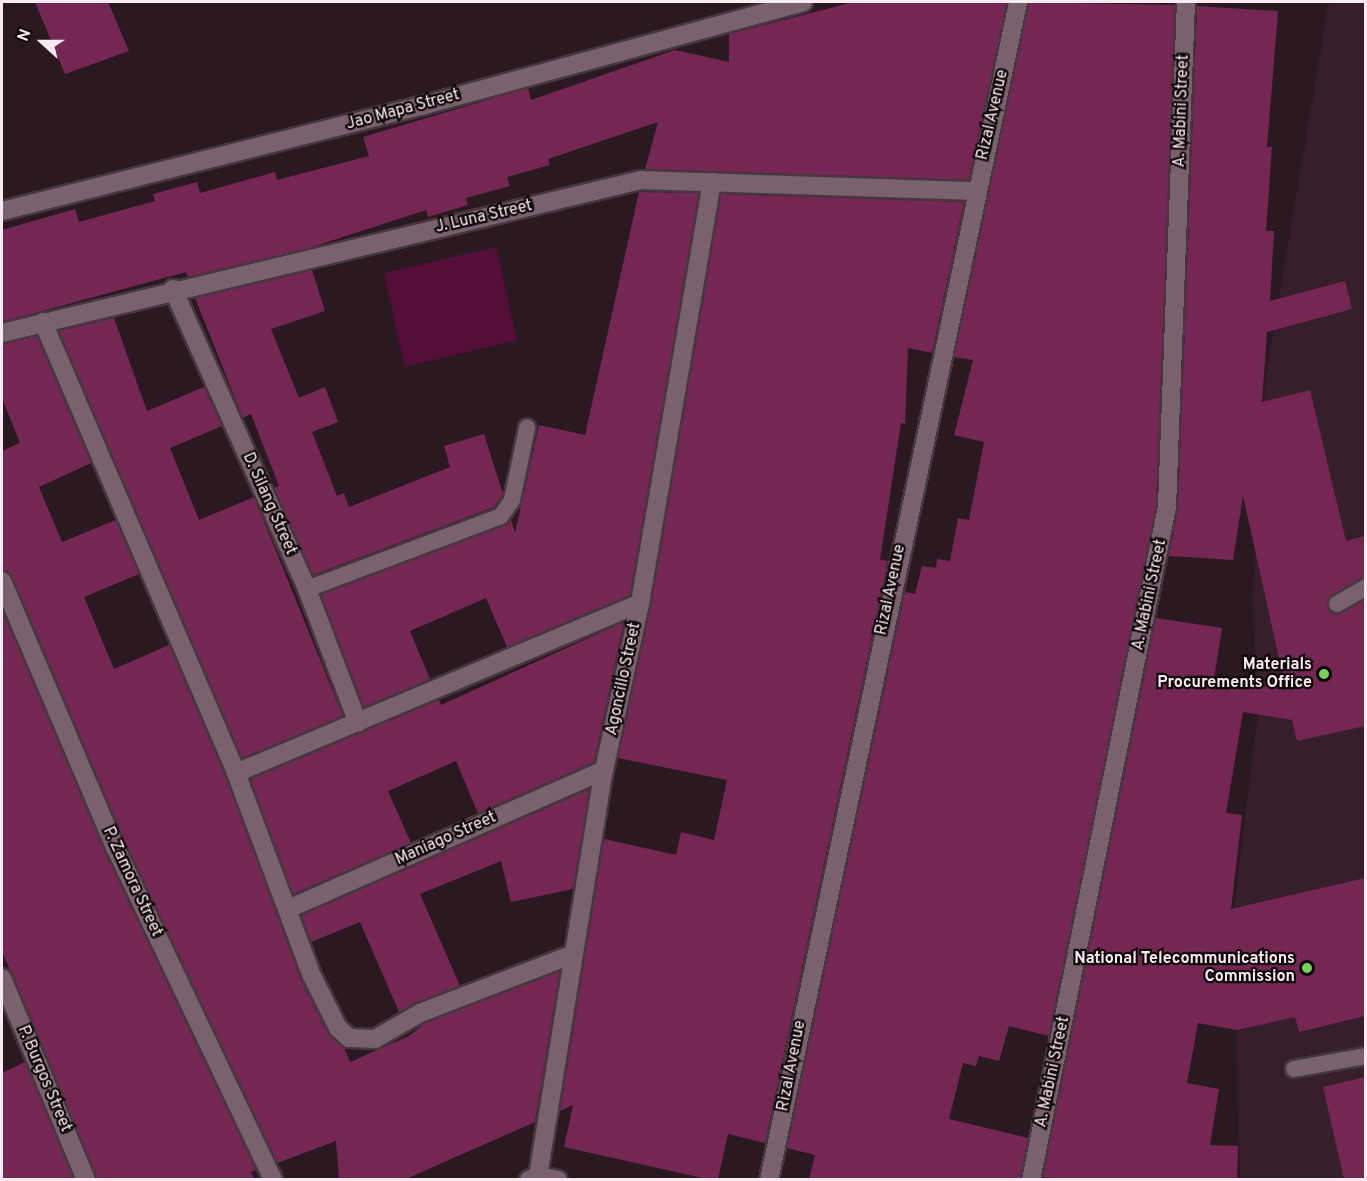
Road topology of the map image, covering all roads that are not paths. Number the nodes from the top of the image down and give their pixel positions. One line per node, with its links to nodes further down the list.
1 (802, 2): 6 (street, Jao Mapa Street)
2 (1018, 2): 5 (street, Rizal Avenue)
3 (1186, 2): 29 (street, A. Mabini Street)
4 (712, 182): 5 (street, J. Luna Street); 7 (street, J. Luna Street); 14 (street, Agoncillo Street)
5 (975, 191): 28 (street, Rizal Avenue)
6 (2, 212)
7 (173, 289): 8 (street, J. Luna Street); 13 (street, D. Silang Street)
8 (43, 322): 9 (street, J. Luna Street); 18 (street)
9 (2, 333)
10 (527, 428): 13 (lane)
11 (2, 581): 26 (street, P. Zamora Street)
12 (1365, 587): 15 (lane)
13 (307, 589): 16 (street, D. Silang Street)
14 (640, 603): 16 (street); 17 (street, Agoncillo Street)
15 (1337, 604)
16 (358, 723): 18 (street)
17 (604, 770): 19 (street, Maniago Street); 20 (street, Agoncillo Street)
18 (236, 773): 19 (street)
19 (288, 909): 20 (street)
20 (574, 954): 24 (street, Agoncillo Street)
21 (2, 978): 25 (street, P. Burgos Street)
22 (1365, 1056): 23 (lane)
23 (1294, 1069)
24 (533, 1178): 27 (street)
25 (86, 1179)
26 (273, 1179)
27 (558, 1179)
28 (770, 1179)
29 (1030, 1179)

